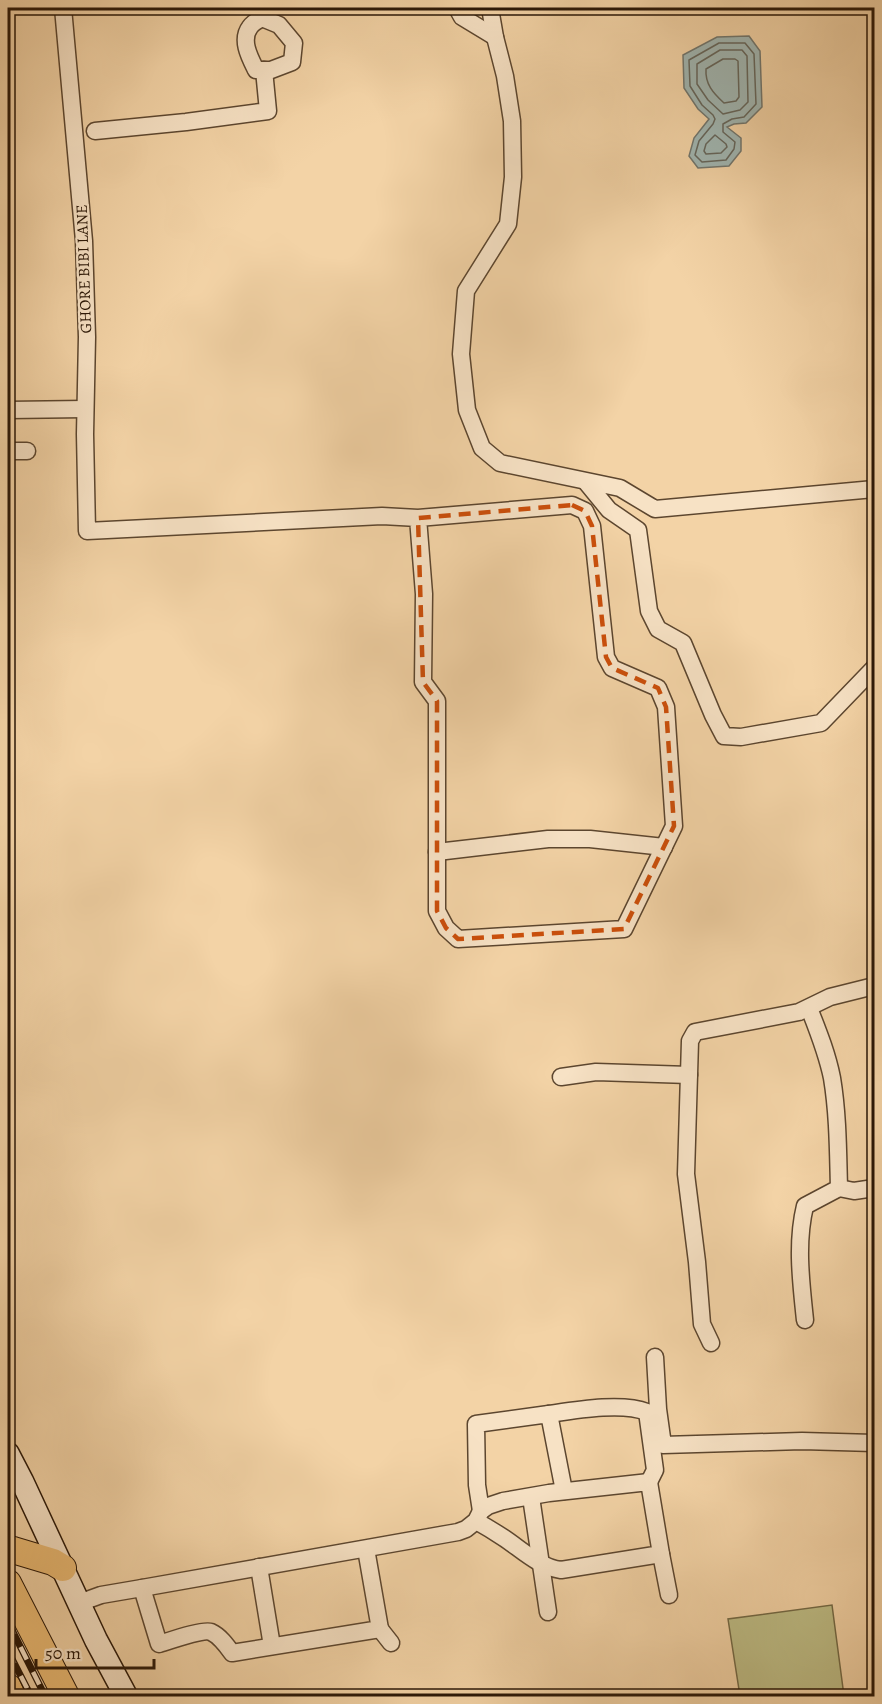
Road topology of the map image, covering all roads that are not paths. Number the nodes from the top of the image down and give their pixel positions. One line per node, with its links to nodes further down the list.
1 (63, 8): 8 (street, GHORE BIBI LANE)
2 (457, 8): 5 (street)
3 (490, 8): 5 (street)
4 (260, 13): 6 (street); 6 (street)
5 (495, 38): 12 (street)
6 (264, 70): 7 (street)
7 (95, 131)
8 (85, 409): 9 (street); 15 (street, GHORE BIBI LANE)
9 (8, 411)
10 (8, 451): 11 (street)
11 (27, 451)
12 (586, 482): 14 (street); 16 (street)
13 (874, 489): 14 (street)
14 (655, 508): 16 (street)
15 (418, 518): 18 (street); 19 (street)
16 (638, 530): 17 (street)
17 (874, 668)
18 (664, 847): 19 (street); 19 (street)
19 (437, 852)
20 (874, 986): 21 (street)
21 (809, 1008): 22 (street); 24 (street)
22 (689, 1075): 23 (street); 27 (street)
23 (561, 1077)
24 (839, 1188): 25 (street); 26 (street)
25 (874, 1188)
26 (805, 1320)
27 (711, 1343)
28 (655, 1357): 30 (street)
29 (549, 1414): 32 (street); 33 (street); 35 (street)
30 (874, 1443)
31 (8, 1454): 41 (street)
32 (649, 1482): 33 (street); 38 (street)
33 (564, 1491): 34 (street)
34 (531, 1497): 35 (street); 39 (street)
35 (478, 1516): 37 (street); 39 (street)
36 (8, 1548): 41 (main road)
37 (366, 1549): 40 (street); 47 (street)
38 (661, 1554): 39 (street); 44 (street)
39 (542, 1564): 46 (street)
40 (259, 1567): 43 (street); 49 (street)
41 (63, 1568): 45 (street)
42 (8, 1583): 52 (main road)
43 (142, 1588): 45 (street); 49 (street)
44 (669, 1594)
45 (79, 1603): 53 (street)
46 (548, 1612)
47 (380, 1629): 48 (street); 49 (street)
48 (391, 1643)
49 (272, 1646)
50 (8, 1687): 51 (main road)
51 (12, 1696)
52 (66, 1696)
53 (126, 1696)

